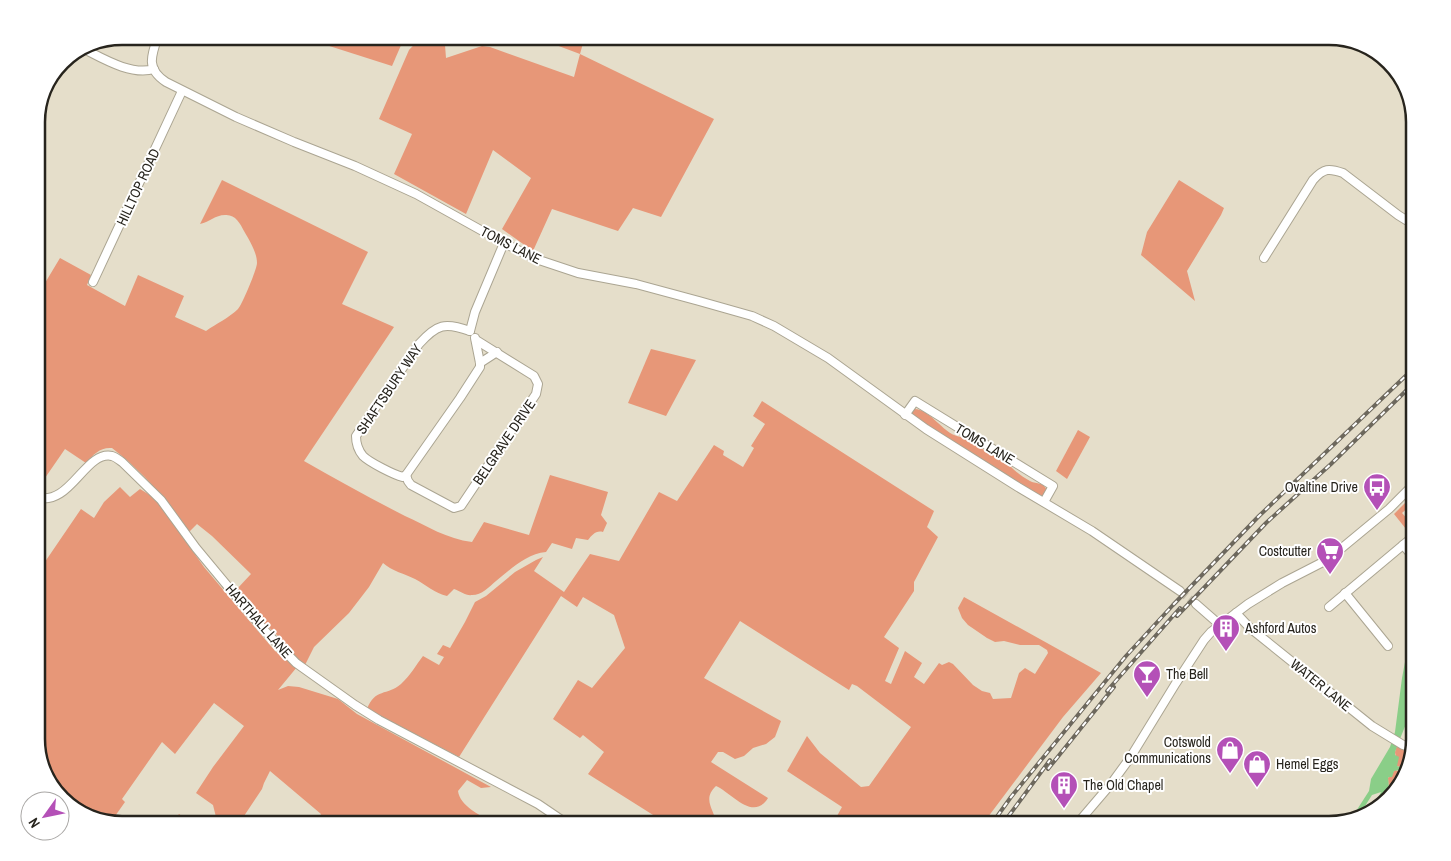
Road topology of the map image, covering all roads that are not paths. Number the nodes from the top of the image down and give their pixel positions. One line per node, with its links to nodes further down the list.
1 (155, 45): 3 (street)
2 (90, 52): 3 (street)
3 (154, 69): 4 (street, TOMS LANE)
4 (182, 91): 6 (street, TOMS LANE); 8 (street, HILLTOP ROAD)
5 (1406, 220): 7 (street)
6 (504, 243): 9 (street); 13 (street, TOMS LANE)
7 (1264, 258)
8 (93, 282)
9 (470, 331): 10 (street); 14 (street, SHAFTSBURY WAY)
10 (476, 340): 11 (street, BELGRAVE DRIVE); 12 (street)
11 (498, 352): 12 (street); 14 (street, BELGRAVE DRIVE)
12 (480, 363): 14 (street)
13 (905, 415): 17 (street, TOMS LANE); 17 (street, TOMS LANE)
14 (406, 475)
15 (1406, 492): 25 (street)
16 (45, 499): 29 (street, HARTHALL LANE)
17 (1044, 502): 21 (street, TOMS LANE)
18 (1406, 542): 19 (street)
19 (1403, 545): 20 (street); 22 (street)
20 (1406, 548)
21 (1180, 591)
22 (1345, 593): 24 (street); 27 (street)
23 (1196, 604): 26 (street)
24 (1329, 607)
25 (1236, 613): 26 (street); 28 (street, WATER LANE)
26 (1220, 624): 30 (street)
27 (1388, 646)
28 (1405, 746)
29 (556, 816)
30 (1084, 816)

